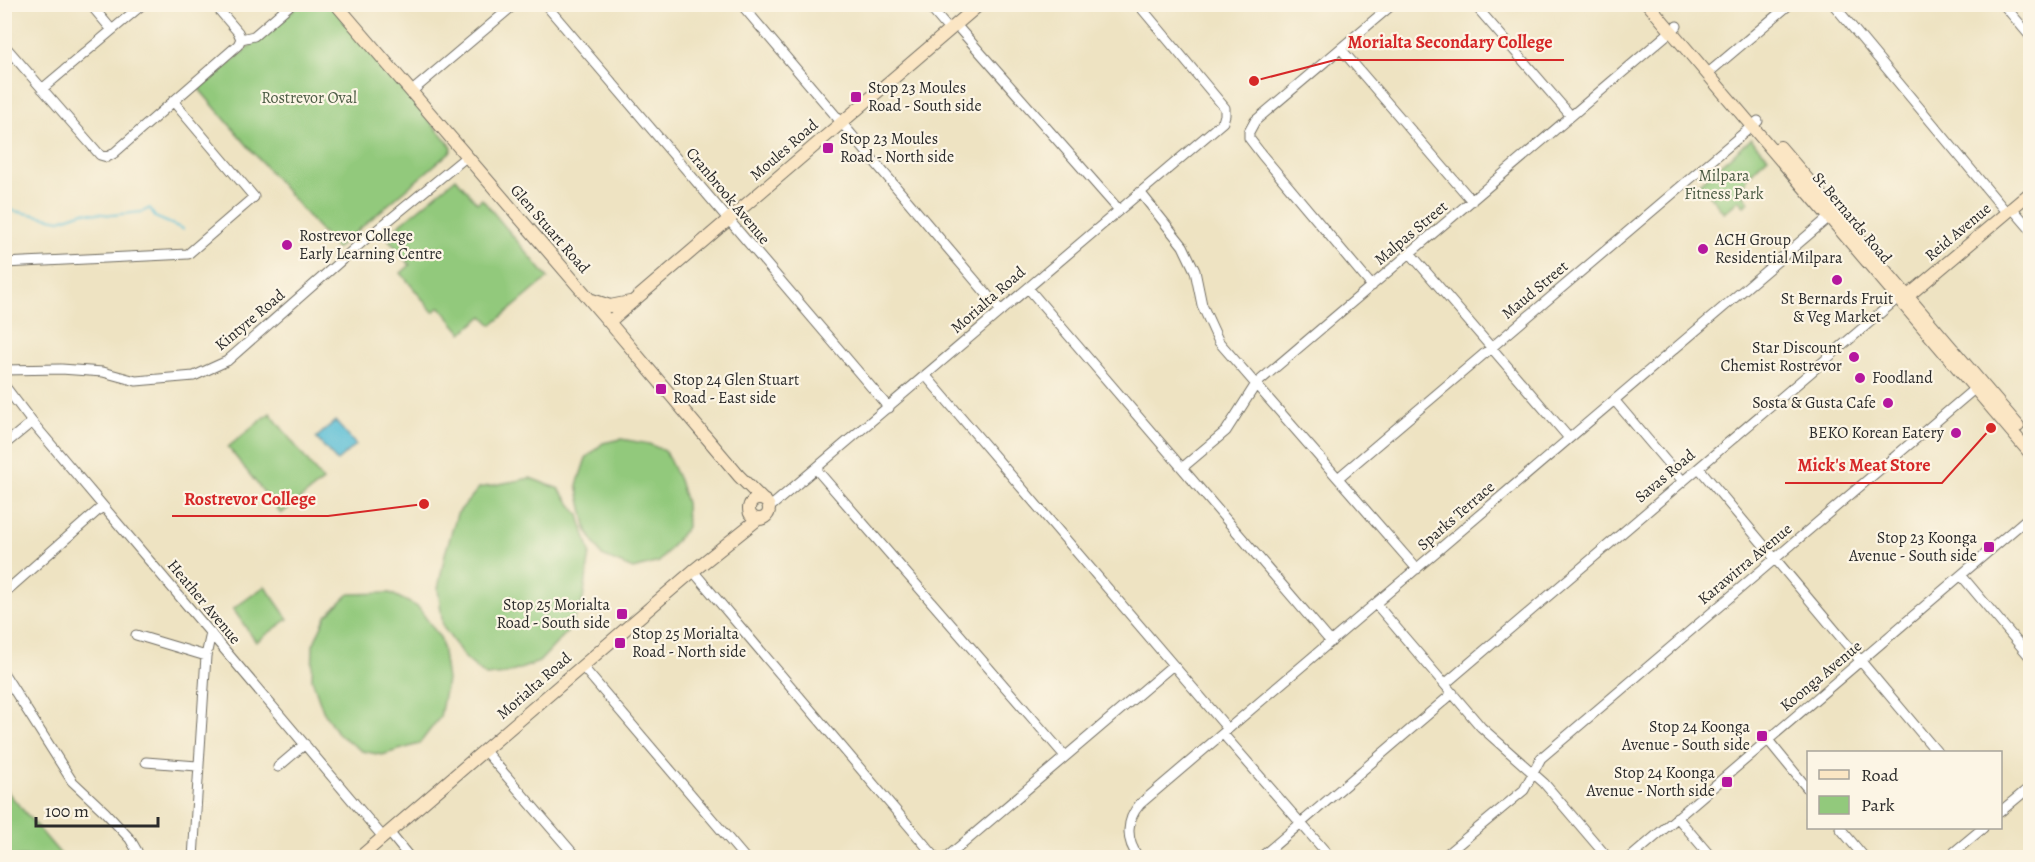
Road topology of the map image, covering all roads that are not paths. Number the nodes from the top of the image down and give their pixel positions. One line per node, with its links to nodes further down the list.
1 (90, 4): 22 (street)
2 (143, 4): 22 (street)
3 (214, 4): 24 (street)
4 (291, 4): 24 (street)
5 (336, 4): 29 (main road, Glen Stuart Road)
6 (515, 4): 19 (street)
7 (545, 4): 41 (street, Cranbrook Avenue)
8 (741, 4): 32 (street)
9 (927, 4): 20 (street)
10 (980, 4): 20 (main road, Moules Road)
11 (1138, 4): 35 (street, Morialta Road)
12 (1393, 4): 26 (street)
13 (1474, 4): 31 (street)
14 (1648, 4): 21 (main road, St Bernards Road)
15 (1659, 4): 21 (main road, St Bernards Road)
16 (1790, 4): 27 (street)
17 (1833, 4): 39 (street)
18 (2003, 4): 23 (street)
19 (502, 8): 29 (street)
20 (953, 28): 32 (main road, Moules Road); 38 (street)
21 (1674, 29): 27 (main road, St Bernards Road); 31 (street, Malpas Street)
22 (112, 30): 28 (street)
23 (2031, 36)
24 (242, 39): 30 (street)
25 (4, 45): 28 (street)
26 (1341, 49): 37 (street); 45 (street)
27 (1710, 71): 33 (main road, St Bernards Road)
28 (42, 88): 30 (street)
29 (411, 92): 34 (main road, Glen Stuart Road)
30 (173, 102): 44 (street)
31 (1571, 116): 37 (street, Malpas Street)
32 (842, 123): 41 (main road, Moules Road); 50 (street)
33 (1755, 124): 40 (main road, St Bernards Road); 52 (street, Maud Street)
34 (466, 157): 48 (main road, Glen Stuart Road); 53 (street, Kintyre Road)
35 (1140, 192): 38 (street, Morialta Road); 55 (street)
36 (2031, 193): 39 (main road, Reid Avenue)
37 (1472, 201): 43 (street, Malpas Street)
38 (1119, 210): 46 (street, Morialta Road)
39 (2009, 210): 42 (street); 47 (main road, Reid Avenue)
40 (1833, 215): 47 (main road, St Bernards Road); 58 (street, Sparks Terrace)
41 (728, 220): 49 (main road, Moules Road); 59 (street, Cranbrook Avenue)
42 (2031, 229)
43 (1410, 253): 45 (street, Malpas Street); 52 (street)
44 (4, 263)
45 (1372, 286): 55 (street, Malpas Street)
46 (1028, 288): 50 (street, Morialta Road); 65 (street)
47 (1903, 297): 57 (main road, St Bernards Road); 66 (street, Savas Road)
48 (589, 298): 49 (main road); 51 (main road, Glen Stuart Road)
49 (634, 300): 51 (main road, Moules Road)
50 (1001, 310): 54 (street, Morialta Road)
51 (609, 322): 70 (main road, Glen Stuart Road)
52 (1491, 348): 61 (street); 68 (street, Maud Street)
53 (4, 370)
54 (926, 375): 59 (street, Morialta Road); 86 (street)
55 (1256, 384): 65 (street, Malpas Street); 68 (street)
56 (4, 385): 60 (street, Heather Avenue)
57 (1978, 385): 62 (main road, St Bernards Road); 64 (main road, St Bernards Road); 74 (street, Karawirra Avenue)
58 (1615, 401): 61 (street, Sparks Terrace); 69 (street)
59 (889, 408): 67 (street, Morialta Road)
60 (32, 422): 63 (street); 71 (street, Heather Avenue)
61 (1569, 438): 75 (street, Sparks Terrace)
62 (2031, 440)
63 (4, 445)
64 (2031, 453)
65 (1182, 468): 82 (street)
66 (1699, 468): 69 (street, Savas Road); 74 (street)
67 (816, 469): 70 (street, Morialta Road); 96 (street)
68 (1338, 478): 75 (street)
69 (1682, 480): 89 (street, Savas Road)
70 (757, 505): 73 (main road, Morialta Road); 73 (main road, Morialta Road)
71 (103, 506): 78 (street); 80 (street, Heather Avenue)
72 (2031, 516): 77 (street, Koonga Avenue)
73 (731, 540): 76 (main road, Morialta Road)
74 (1774, 559): 85 (street); 100 (street, Karawirra Avenue)
75 (1417, 568): 79 (street, Sparks Terrace)
76 (693, 571): 87 (main road, Morialta Road); 115 (street)
77 (1961, 575): 84 (street); 85 (street, Koonga Avenue)
78 (4, 593)
79 (1376, 604): 82 (street, Sparks Terrace); 89 (street)
80 (211, 633): 83 (street); 93 (street, Heather Avenue)
81 (136, 635): 83 (street)
82 (1331, 642): 91 (street, Sparks Terrace)
83 (206, 656): 98 (street)
84 (2031, 657)
85 (1860, 662): 92 (street, Koonga Avenue); 95 (street)
86 (1173, 665): 91 (street); 96 (street)
87 (582, 666): 94 (main road, Morialta Road); 114 (street)
88 (4, 674): 109 (street)
89 (1445, 684): 90 (street)
90 (1453, 693): 100 (street); 105 (street)
91 (1226, 732): 105 (street); 117 (street, Sparks Terrace)
92 (1768, 740): 101 (street); 104 (street, Koonga Avenue)
93 (305, 744): 99 (street); 108 (street, Heather Avenue)
94 (484, 750): 108 (main road, Morialta Road); 113 (street)
95 (1935, 751)
96 (1065, 756): 116 (street)
97 (146, 762): 98 (street)
98 (197, 766): 110 (street)
99 (278, 767)
100 (1532, 772): 120 (street, Karawirra Avenue); 121 (street)
101 (1807, 787)
102 (2028, 793): 103 (street)
103 (2002, 811)
104 (1677, 817): 122 (street, Koonga Avenue); 123 (street)
105 (1301, 822): 118 (street); 119 (street)
106 (1841, 829): 124 (street)
107 (1982, 829): 125 (street)
108 (386, 834): 111 (main road, Morialta Road); 112 (street, Heather Avenue)
109 (138, 858)
110 (193, 858)
111 (359, 858)
112 (410, 858)
113 (577, 858)
114 (745, 858)
115 (936, 858)
116 (946, 858)
117 (1139, 858)
118 (1260, 858)
119 (1331, 858)
120 (1442, 858)
121 (1608, 858)
122 (1630, 858)
123 (1712, 858)
124 (1865, 858)
125 (1947, 858)

